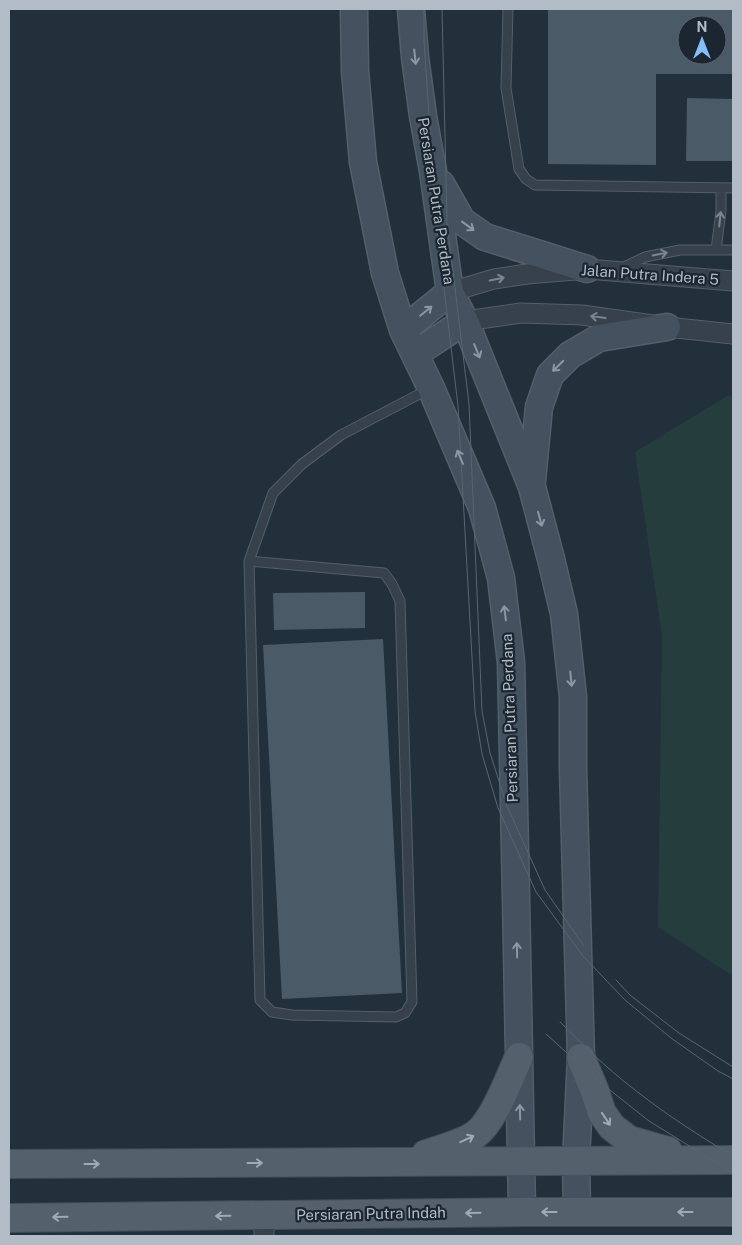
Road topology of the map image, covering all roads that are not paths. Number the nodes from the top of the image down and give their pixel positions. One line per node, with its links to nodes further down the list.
1 (354, 9): 15 (main road, Persiaran Putra Perdana)
2 (411, 9): 4 (main road, Persiaran Putra Perdana, one-way to 4)
3 (508, 9): 5 (lane)
4 (433, 171): 9 (main road, one-way to 9); 12 (main road, Persiaran Putra Perdana)
5 (721, 188): 6 (lane); 7 (lane, one-way to 5)
6 (733, 188)
7 (716, 250): 8 (lane); 10 (lane, one-way to 7)
8 (733, 250)
9 (587, 269): 10 (street, Jalan Putra Indera 5); 12 (street, Jalan Putra Indera 5, one-way to 9)
10 (615, 272): 11 (street, Jalan Putra Indera 5)
11 (733, 281)
12 (450, 292): 13 (main road, Persiaran Putra Perdana); 15 (main road, one-way to 12)
13 (465, 321): 14 (street, one-way to 13); 17 (main road); 19 (main road, Persiaran Putra Perdana, one-way to 19)
14 (667, 327): 16 (street); 19 (main road, one-way to 19)
15 (403, 330): 17 (main road, Persiaran Putra Perdana)
16 (733, 334)
17 (415, 354): 18 (main road, Persiaran Putra Perdana)
18 (431, 388): 20 (lane); 21 (main road, Persiaran Putra Perdana, one-way to 18)
19 (532, 487): 22 (main road, Persiaran Putra Perdana, one-way to 22)
20 (249, 562): 20 (lane)
21 (519, 1057): 26 (main road, Persiaran Putra Perdana, one-way to 21); 27 (main road, one-way to 21)
22 (581, 1058): 23 (main road, Persiaran Putra Perdana); 24 (main road, one-way to 24)
23 (576, 1160): 24 (main road); 26 (main road); 30 (main road, Persiaran Putra Perdana)
24 (699, 1160): 25 (main road)
25 (733, 1160)
26 (521, 1161): 27 (main road); 29 (main road, Persiaran Putra Perdana)
27 (405, 1162): 28 (main road, one-way to 27)
28 (9, 1164)
29 (522, 1212): 30 (main road, Persiaran Putra Indah, one-way to 29); 33 (main road, Persiaran Putra Indah, one-way to 33)
30 (577, 1212): 31 (main road, Persiaran Putra Indah, one-way to 30)
31 (733, 1212)
32 (9, 1218): 33 (main road, Persiaran Putra Indah, one-way to 32)
33 (264, 1226)

